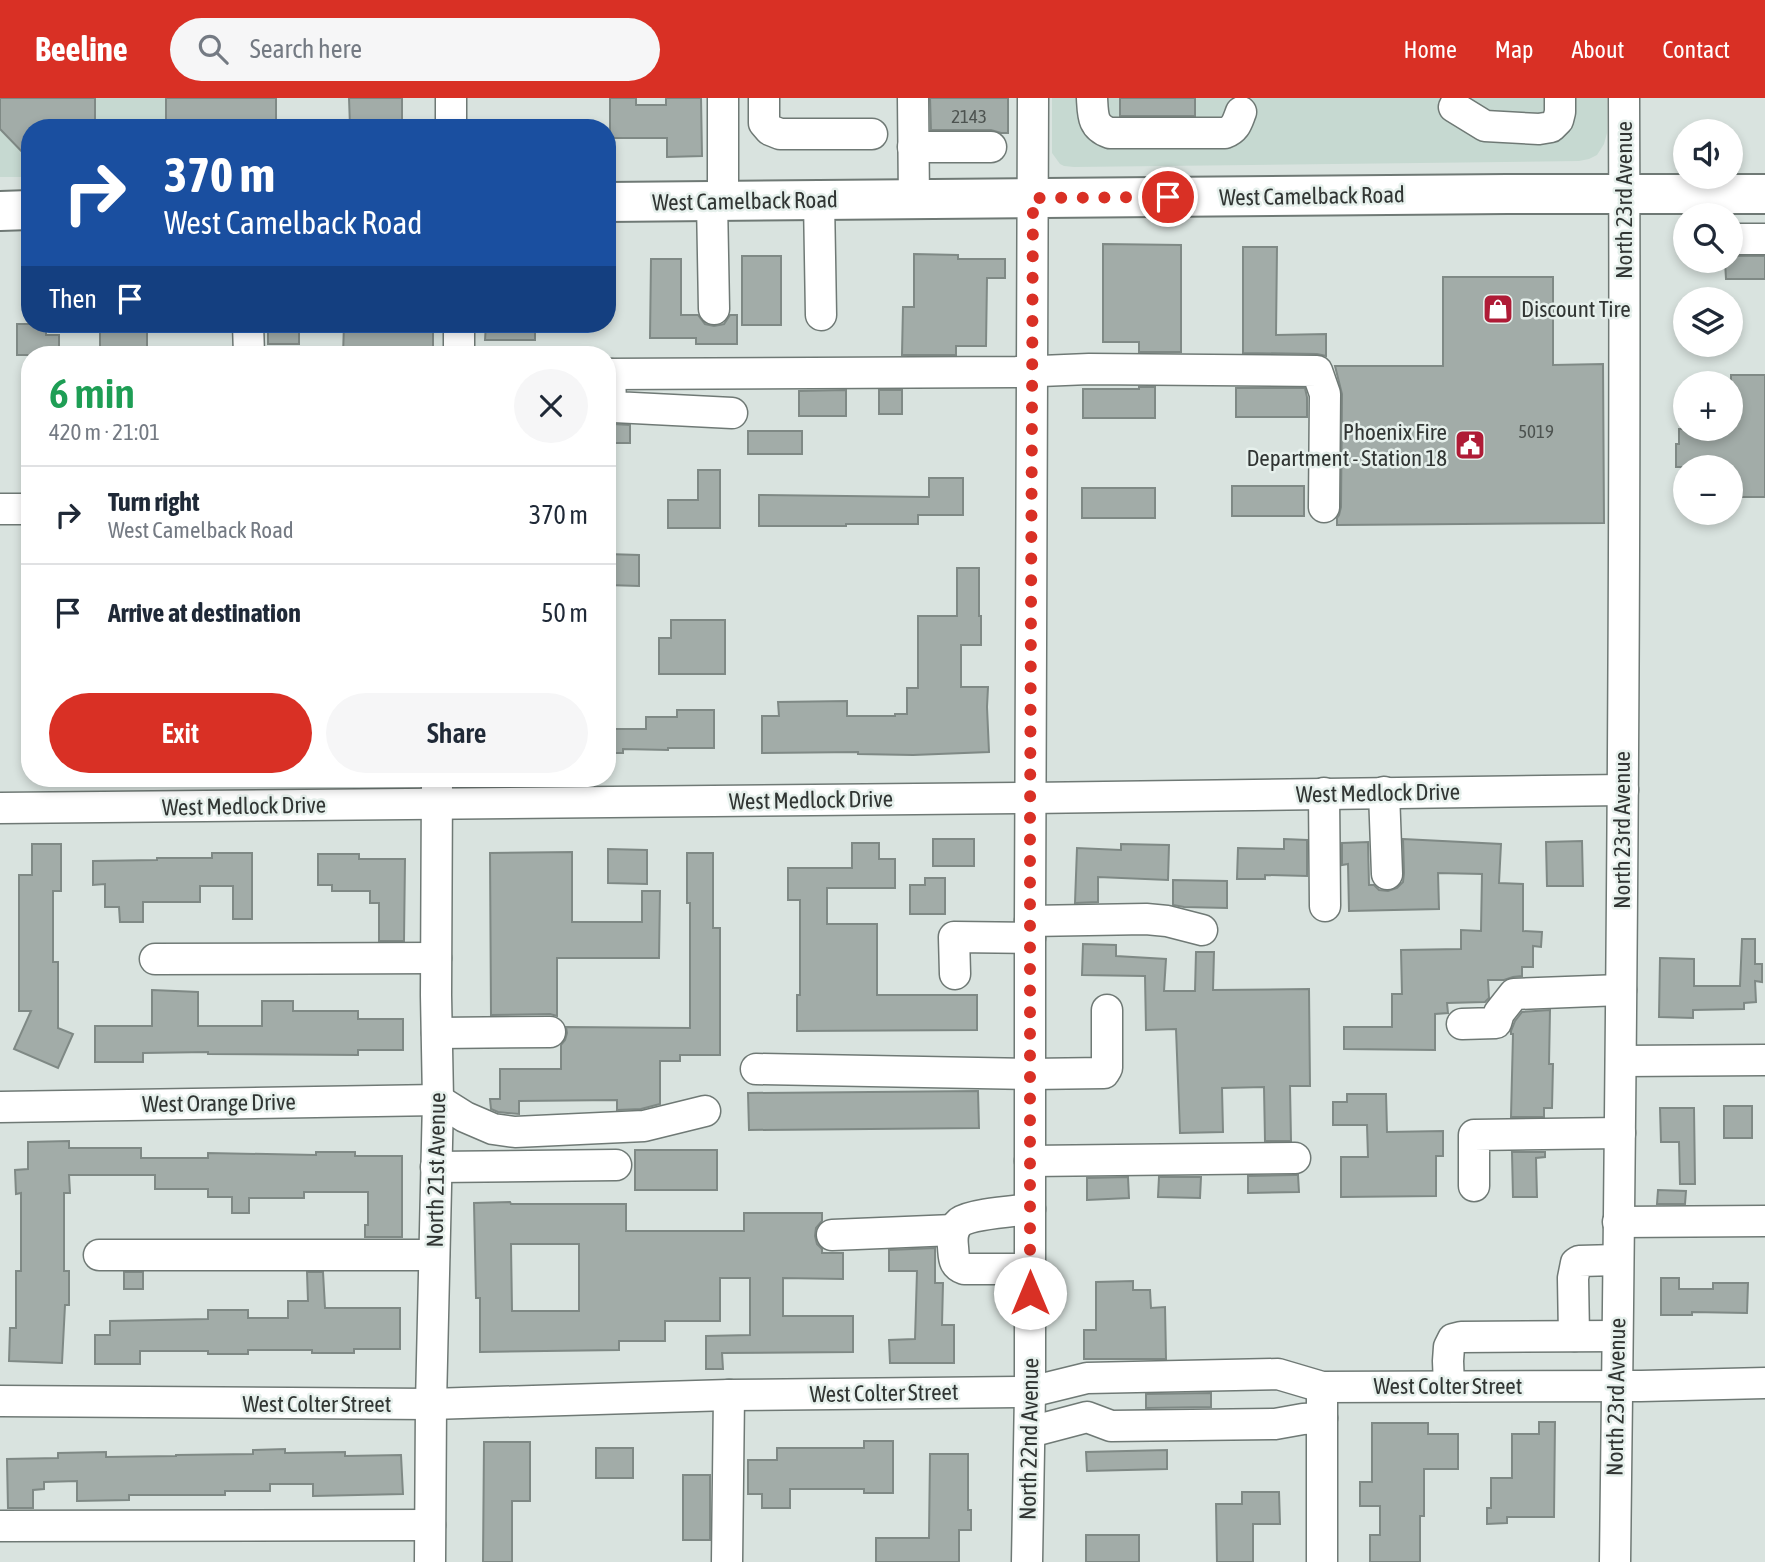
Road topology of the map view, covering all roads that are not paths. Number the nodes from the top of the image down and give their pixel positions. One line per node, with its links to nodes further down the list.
1 (451, 98): 11 (street)
2 (723, 98): 20 (street)
3 (764, 98): 12 (street)
4 (913, 98): 13 (street)
5 (1033, 98): 17 (street, North 22nd Avenue)
6 (1092, 98): 10 (street)
7 (1560, 98): 9 (street)
8 (1624, 98): 15 (street, North 23rd Avenue)
9 (1454, 107)
10 (1241, 112)
11 (452, 119)
12 (872, 134)
13 (913, 147): 14 (street); 19 (street)
14 (991, 147)
15 (1625, 193): 16 (main road, West Camelback Road); 17 (main road, West Camelback Road); 35 (street, North 23rd Avenue)
16 (1765, 194)
17 (1033, 198): 19 (main road, West Camelback Road); 28 (street, North 22nd Avenue)
18 (819, 200): 19 (main road, West Camelback Road); 20 (main road, West Camelback Road); 27 (street)
19 (914, 200)
20 (718, 201): 21 (main road, West Camelback Road); 26 (street)
21 (616, 202)
22 (21, 210): 23 (main road)
23 (0, 211)
24 (1743, 239): 25 (street)
25 (1765, 239)
26 (714, 309)
27 (821, 315)
28 (1033, 372): 29 (street); 32 (street); 39 (street, North 22nd Avenue)
29 (616, 374)
30 (616, 407): 31 (street)
31 (732, 413)
32 (1324, 508)
33 (0, 509): 34 (street)
34 (21, 509)
35 (1623, 790): 37 (street, West Medlock Drive); 48 (street, North 23rd Avenue)
36 (437, 792): 39 (street, West Medlock Drive); 40 (street, West Medlock Drive); 45 (street, North 21st Avenue)
37 (1384, 792): 38 (street, West Medlock Drive); 41 (street)
38 (1324, 793): 39 (street, West Medlock Drive); 42 (street)
39 (1030, 798): 43 (street, North 22nd Avenue)
40 (0, 808)
41 (1387, 874)
42 (1325, 906)
43 (1030, 930): 44 (street); 47 (street); 56 (street, North 22nd Avenue)
44 (1202, 930)
45 (436, 957): 46 (street); 52 (street, North 21st Avenue)
46 (155, 959)
47 (955, 974)
48 (1621, 990): 50 (street); 54 (street, North 23rd Avenue)
49 (1107, 1010): 56 (street)
50 (1462, 1024)
51 (550, 1032): 52 (street)
52 (437, 1033): 57 (street, North 21st Avenue)
53 (1765, 1060): 54 (street)
54 (1621, 1061): 60 (street, North 23rd Avenue)
55 (756, 1069): 56 (street)
56 (1030, 1074): 62 (street, North 22nd Avenue)
57 (438, 1100): 58 (street, West Orange Drive); 59 (street); 64 (street, North 21st Avenue)
58 (0, 1107)
59 (705, 1111)
60 (1620, 1133): 65 (street); 68 (street, North 23rd Avenue)
61 (1294, 1158): 62 (street)
62 (1030, 1161): 66 (street, North 22nd Avenue)
63 (616, 1165): 64 (street)
64 (436, 1167): 72 (street, North 21st Avenue)
65 (1474, 1186)
66 (1030, 1209): 69 (street); 74 (street, North 22nd Avenue)
67 (1765, 1221): 68 (street)
68 (1618, 1222): 73 (street, North 23rd Avenue)
69 (954, 1230): 70 (street); 74 (street)
70 (832, 1235)
71 (99, 1255): 72 (street)
72 (434, 1255): 84 (street, North 21st Avenue)
73 (1617, 1260): 75 (street); 76 (street, North 23rd Avenue)
74 (1030, 1269): 81 (street, North 22nd Avenue)
75 (1574, 1336): 76 (street); 79 (street)
76 (1617, 1336): 78 (street, North 23rd Avenue)
77 (1765, 1383): 78 (street, West Colter Street)
78 (1617, 1385): 79 (street, West Colter Street); 93 (street, North 23rd Avenue)
79 (1449, 1386): 80 (street, West Colter Street)
80 (1322, 1387): 81 (street, West Colter Street); 85 (street)
81 (1030, 1392): 82 (street, West Colter Street); 86 (street, North 22nd Avenue)
82 (729, 1395): 84 (street, West Colter Street); 90 (street)
83 (0, 1401): 84 (street, West Colter Street)
84 (431, 1404): 88 (street, North 21st Avenue)
85 (1322, 1418): 86 (street); 92 (street)
86 (1030, 1432): 91 (street, North 22nd Avenue)
87 (0, 1525): 88 (street)
88 (430, 1525): 89 (street, North 21st Avenue)
89 (430, 1562)
90 (727, 1562)
91 (1027, 1562)
92 (1322, 1562)
93 (1615, 1562)

